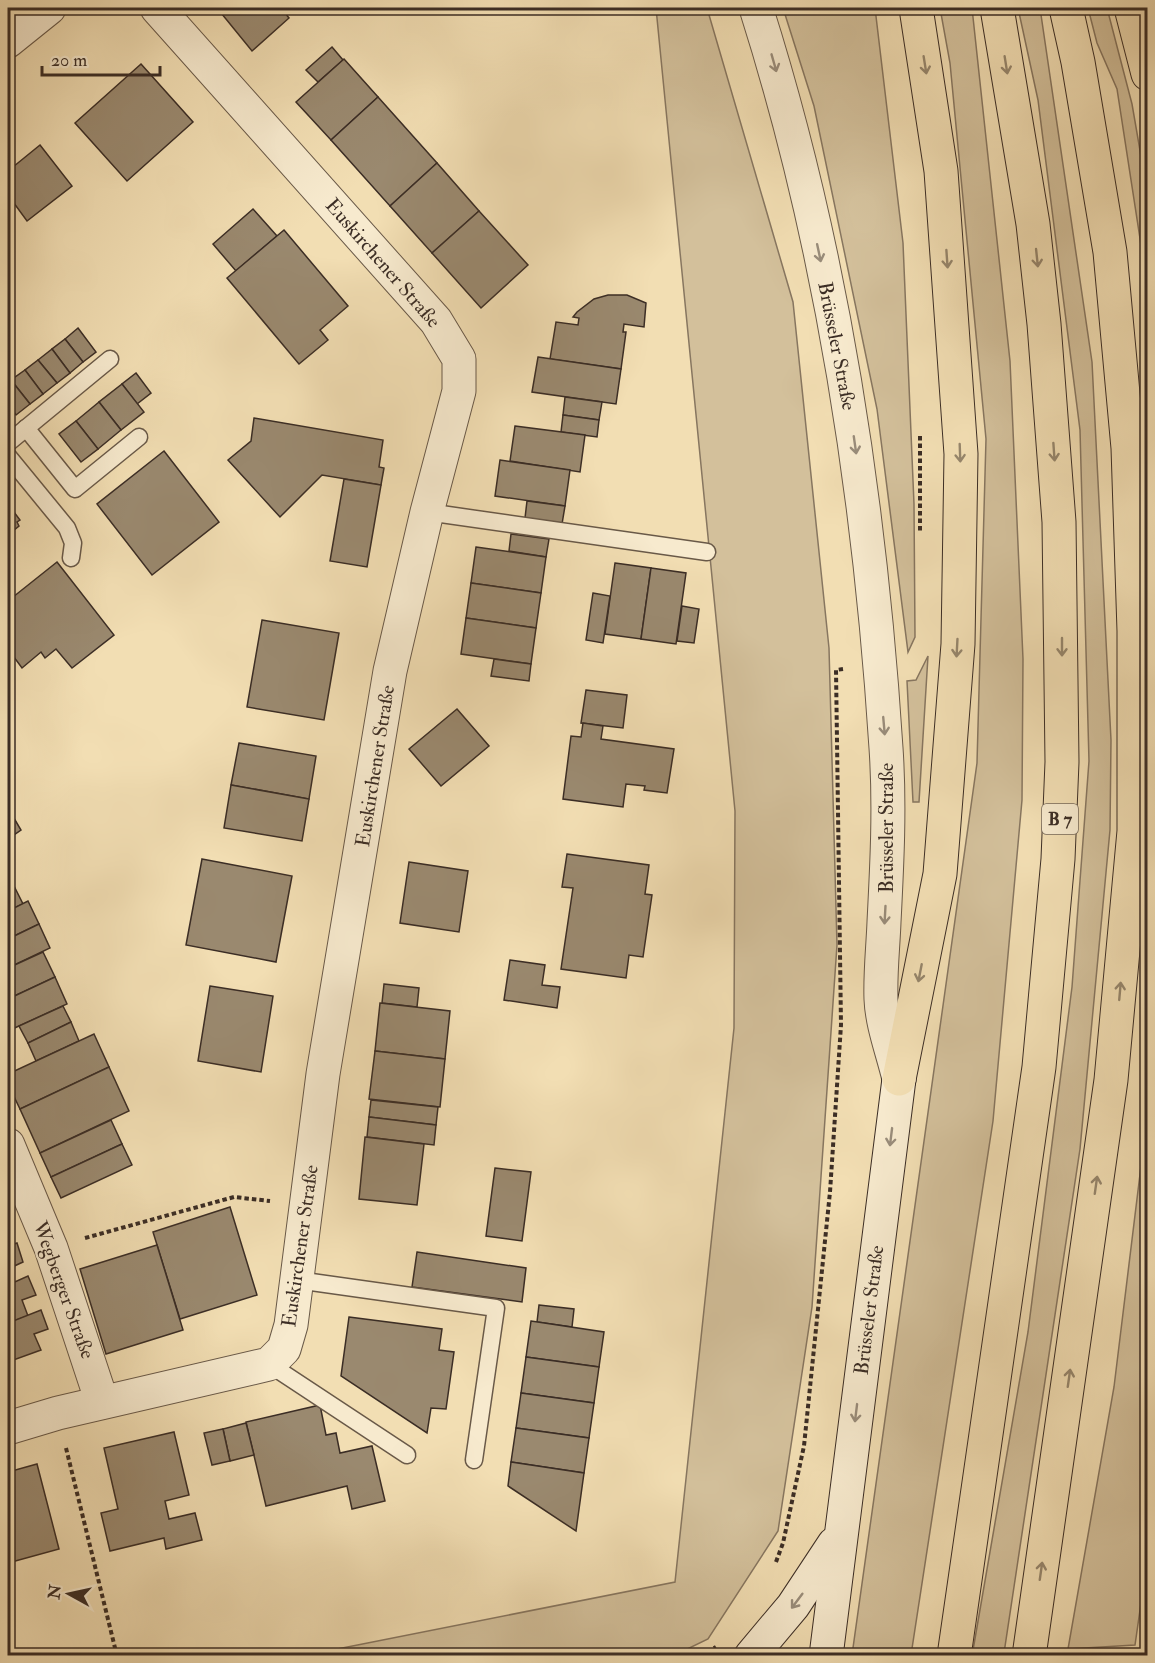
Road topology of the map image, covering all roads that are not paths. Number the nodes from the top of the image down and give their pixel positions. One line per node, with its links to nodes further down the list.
1 (49, 8): 8 (street)
2 (158, 8): 15 (street, Euskirchener Straße)
3 (756, 8): 18 (street, Brüsseler Straße, one-way to 18)
4 (916, 8): 18 (highway, one-way to 18)
5 (997, 8): 29 (highway, B 7, one-way to 29)
6 (1066, 8): 30 (highway, one-way to 6)
7 (1131, 8): 9 (highway)
8 (8, 41)
9 (1148, 74)
10 (110, 359): 11 (lane)
11 (26, 428): 12 (lane); 13 (lane)
12 (139, 437)
13 (8, 443)
14 (8, 456): 17 (lane)
15 (427, 512): 16 (lane); 20 (street, Euskirchener Straße)
16 (706, 552)
17 (71, 558)
18 (899, 1079): 26 (street, Brüsseler Straße, one-way to 26)
19 (8, 1146): 22 (street, Wegberger Straße)
20 (297, 1280): 21 (street, Euskirchener Straße); 25 (lane)
21 (268, 1364): 22 (street); 24 (lane)
22 (102, 1402): 23 (street)
23 (8, 1428)
24 (407, 1455)
25 (474, 1460)
26 (840, 1535): 27 (street, one-way to 27); 28 (street, Brüsseler Straße)
27 (751, 1656)
28 (826, 1656)
29 (954, 1656)
30 (1029, 1656)

